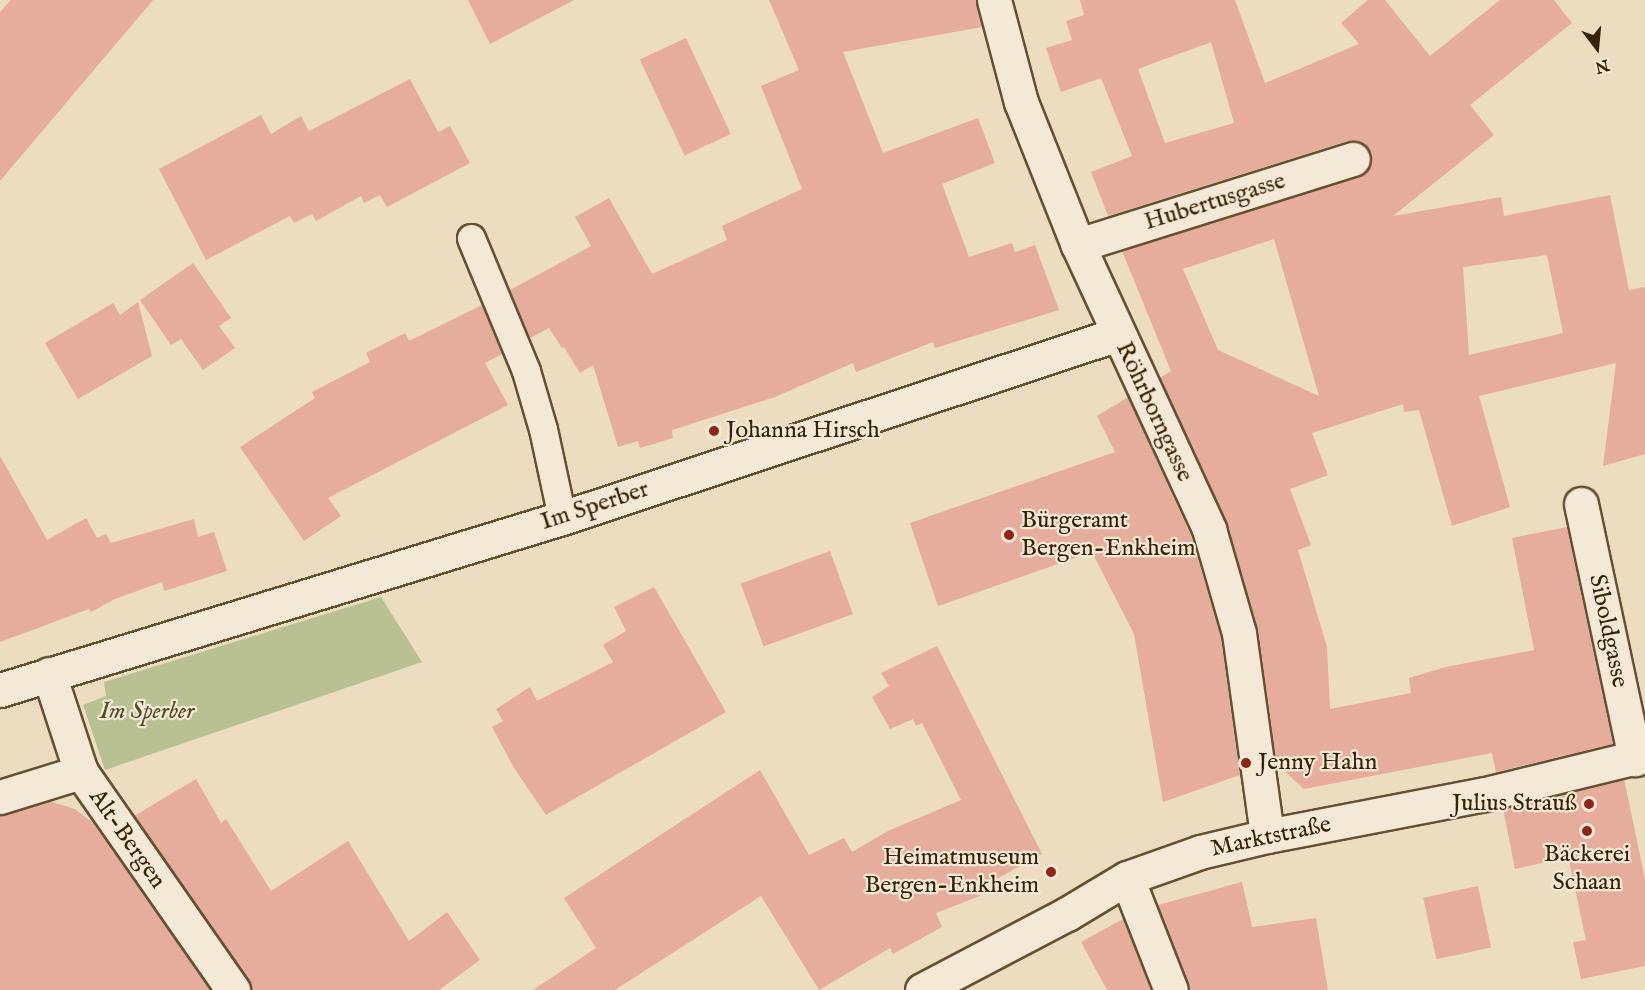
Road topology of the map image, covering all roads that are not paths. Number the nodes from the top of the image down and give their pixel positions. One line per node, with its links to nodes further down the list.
1 (993, 0): 4 (street, Röhrborngasse)
2 (1353, 159): 4 (street, Hubertusgasse)
3 (471, 238): 7 (lane)
4 (1078, 245): 5 (street, Röhrborngasse)
5 (1118, 334): 7 (street, Im Sperber); 13 (street, Röhrborngasse)
6 (1581, 504): 10 (street, Siboldgasse)
7 (562, 518): 8 (street, Im Sperber)
8 (49, 674): 9 (street, Im Sperber); 11 (street, Alt-Bergen)
9 (0, 690)
10 (1640, 757): 13 (street, Marktstraße)
11 (81, 772): 12 (street); 15 (street, Alt-Bergen)
12 (0, 797)
13 (1267, 836): 14 (street, Marktstraße)
14 (1127, 878): 16 (street, Marktstraße); 17 (street)
15 (233, 990)
16 (922, 990)
17 (1171, 990)

